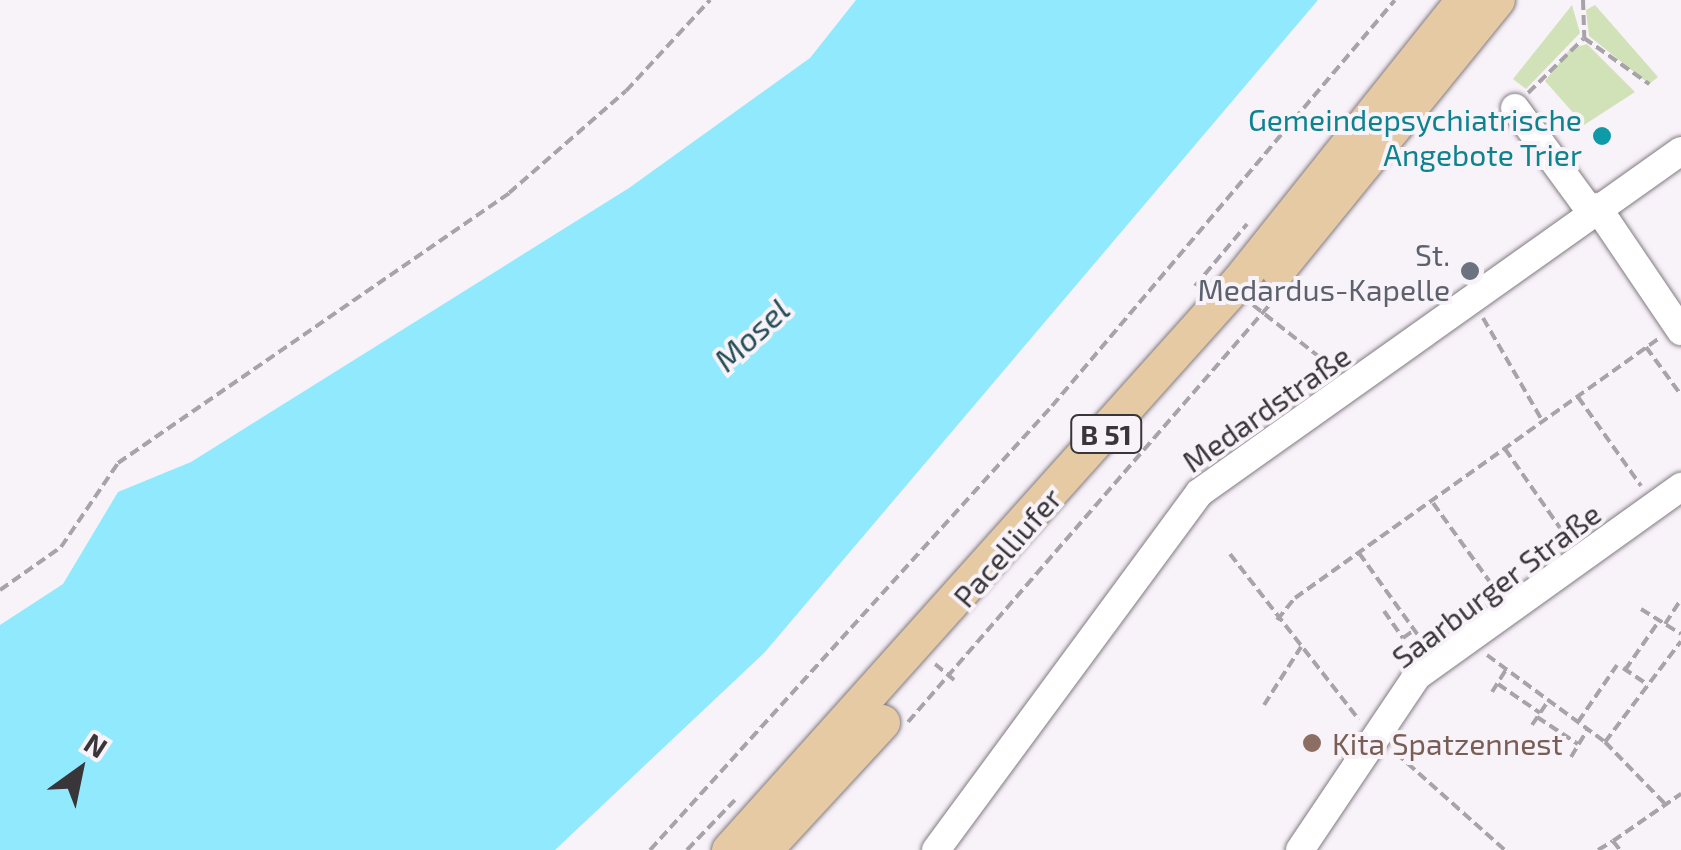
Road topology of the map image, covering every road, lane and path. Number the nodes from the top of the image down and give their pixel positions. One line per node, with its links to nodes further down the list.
1 (710, 0): 29 (path)
2 (1395, 0): 64 (path)
3 (1464, 0): 66 (main road, Pacelliufer / B 51)
4 (1497, 0): 15 (main road, Pacelliufer / B 51)
5 (1583, 0): 6 (path)
6 (1584, 38): 7 (path); 8 (path)
7 (1648, 84)
8 (1515, 108): 10 (street)
9 (1681, 151): 10 (street, Medardstraße)
10 (1594, 209): 14 (street, Medardstraße); 16 (street)
11 (1253, 216): 13 (path)
12 (1284, 289): 15 (path)
13 (1190, 292)
14 (1472, 300): 18 (street, Medardstraße); 21 (path)
15 (1256, 308): 18 (path); 45 (main road, Pacelliufer / B 51); 45 (path)
16 (1679, 328): 17 (path)
17 (1646, 347): 19 (path); 20 (path)
18 (1354, 387): 68 (street, Medardstraße)
19 (1681, 395)
20 (1578, 397): 21 (path); 25 (path)
21 (1543, 422): 22 (path)
22 (1505, 448): 24 (path); 28 (path)
23 (1681, 487): 25 (street, Saarburger Straße)
24 (1432, 501): 26 (path); 31 (path)
25 (1656, 506): 28 (street, Saarburger Straße)
26 (1359, 552): 34 (path); 36 (path)
27 (1230, 554): 34 (path)
28 (1582, 559): 31 (street, Saarburger Straße)
29 (0, 590)
30 (1681, 600): 35 (path)
31 (1509, 608): 38 (street, Saarburger Straße)
32 (1641, 609): 35 (path)
33 (1384, 611): 36 (path)
34 (1278, 620): 39 (path)
35 (1662, 622): 37 (path); 44 (path)
36 (1414, 630): 41 (path)
37 (1681, 638): 47 (path)
38 (1467, 640): 41 (street, Saarburger Straße); 43 (path)
39 (1301, 648): 50 (path); 56 (path)
40 (1608, 659): 42 (path)
41 (1437, 663): 56 (street, Saarburger Straße)
42 (1616, 665): 44 (path); 52 (path)
43 (1506, 670): 46 (path); 49 (path)
44 (1624, 670): 47 (path)
45 (947, 674): 54 (path); 67 (main road, Pacelliufer / B 51)
46 (1498, 684): 48 (path); 51 (path)
47 (1648, 684): 57 (path)
48 (1492, 692)
49 (1548, 701): 51 (path); 52 (path)
50 (1264, 705)
51 (1538, 715): 53 (path); 58 (path)
52 (1578, 722): 55 (path)
53 (1532, 725)
54 (904, 726)
55 (1588, 729): 57 (path); 58 (path)
56 (1372, 735): 69 (street, Saarburger Straße); 70 (path)
57 (1605, 742): 62 (path)
58 (1578, 744): 59 (path)
59 (1571, 757)
60 (743, 791): 65 (path)
61 (1681, 794): 62 (path)
62 (1666, 806): 63 (path)
63 (1613, 841): 71 (path); 72 (path)
64 (650, 850)
65 (687, 850)
66 (729, 850)
67 (764, 850)
68 (936, 850)
69 (1300, 850)
70 (1505, 850)
71 (1598, 850)
72 (1620, 850)

